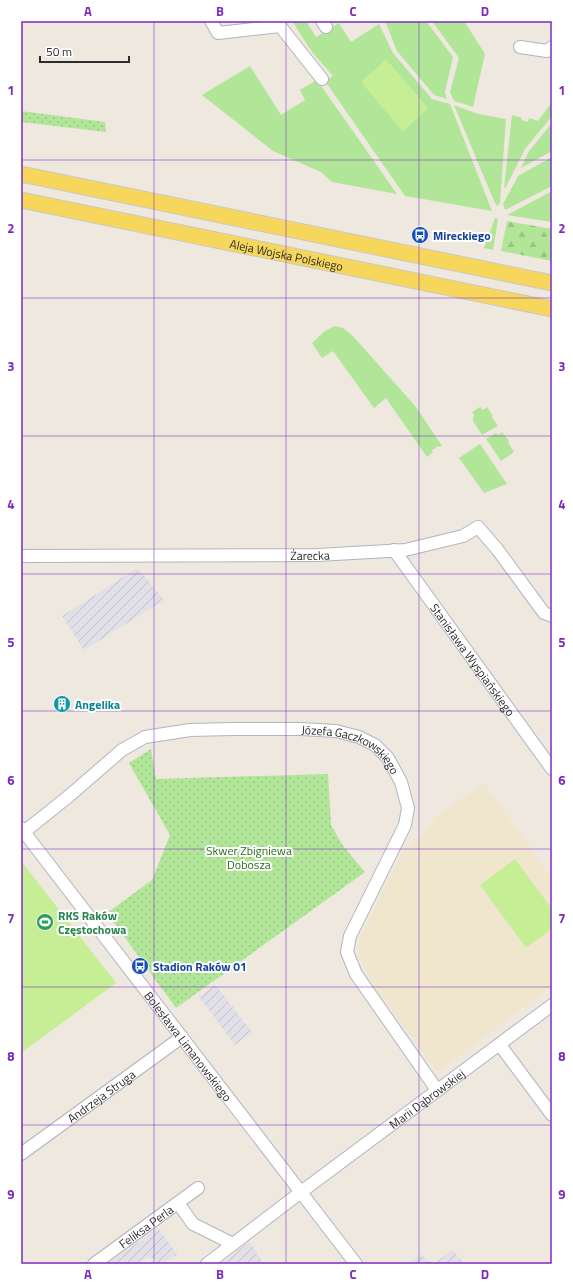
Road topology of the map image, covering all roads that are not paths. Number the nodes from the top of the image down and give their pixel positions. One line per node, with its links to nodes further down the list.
1 (211, 21): 4 (street)
2 (520, 47): 3 (street)
3 (552, 47)
4 (322, 79)
5 (21, 174): 7 (main road, Aleja Wojska Polskiego)
6 (21, 200): 8 (main road, Aleja Wojska Polskiego)
7 (552, 283)
8 (552, 309)
9 (394, 550): 10 (street, Żarecka); 11 (street, Żarecka); 12 (street, Stanisława Wyspiańskiego)
10 (21, 556)
11 (552, 616)
12 (552, 769)
13 (22, 830): 15 (street, Bolesława Limanowskiego); 17 (street, Józefa Gaczkowskiego)
14 (552, 1005): 16 (street, Marii Dąbrowskiej)
15 (182, 1037): 19 (street, Andrzeja Struga); 21 (street, Bolesława Limanowskiego)
16 (500, 1045): 17 (street, Marii Dąbrowskiej); 18 (street)
17 (438, 1090): 21 (street, Marii Dąbrowskiej)
18 (552, 1115)
19 (21, 1154)
20 (198, 1188): 22 (street, Feliksa Perla)
21 (301, 1192): 23 (street); 26 (street, Bolesława Limanowskiego)
22 (178, 1203): 23 (street, Feliksa Perla); 24 (street, Feliksa Perla)
23 (233, 1244): 25 (street)
24 (94, 1264)
25 (207, 1264)
26 (356, 1264)

